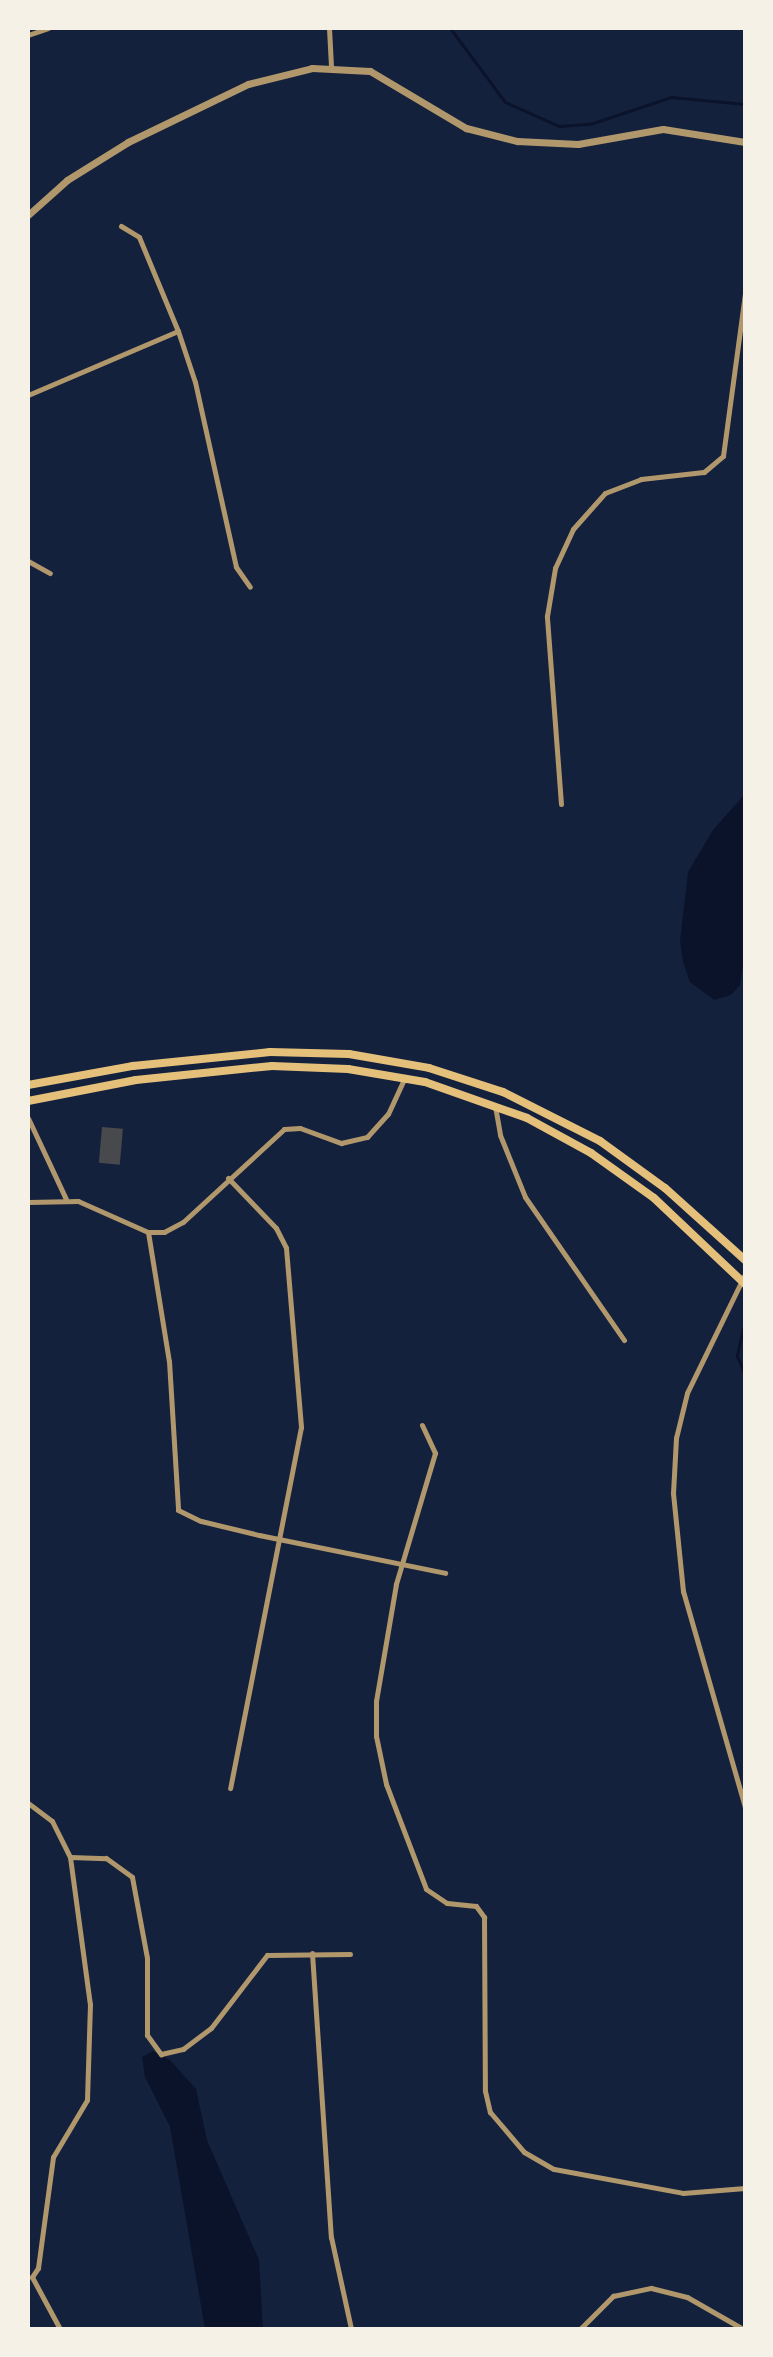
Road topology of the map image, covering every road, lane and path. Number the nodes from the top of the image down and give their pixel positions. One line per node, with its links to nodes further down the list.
1 (48, 28): 3 (street)
2 (329, 28): 4 (street)
3 (28, 35)
4 (331, 66): 5 (street); 6 (street)
5 (745, 142)
6 (28, 215)
7 (121, 226): 9 (street)
8 (745, 293): 14 (street)
9 (178, 331): 10 (street); 13 (street)
10 (28, 395)
11 (28, 561): 12 (street)
12 (50, 573)
13 (250, 587)
14 (561, 804)
15 (405, 1077): 17 (main road); 18 (main road); 20 (street)
16 (28, 1085): 24 (main road)
17 (28, 1101)
18 (495, 1105): 25 (main road); 26 (street)
19 (28, 1118): 21 (street)
20 (228, 1178): 23 (street); 28 (street)
21 (66, 1199): 22 (street); 23 (street)
22 (28, 1202)
23 (148, 1232): 28 (street)
24 (745, 1260)
25 (744, 1279): 33 (street)
26 (624, 1340)
27 (422, 1425): 29 (street)
28 (282, 1540): 29 (street); 31 (street)
29 (401, 1564): 30 (street); 37 (street)
30 (445, 1573)
31 (230, 1788)
32 (28, 1803): 34 (street)
33 (745, 1807)
34 (70, 1857): 35 (street); 38 (street)
35 (312, 1953): 36 (street); 40 (street)
36 (350, 1954)
37 (745, 2188)
38 (30, 2278): 39 (street)
39 (60, 2329)
40 (351, 2329)
41 (580, 2329): 42 (street)
42 (743, 2329)

